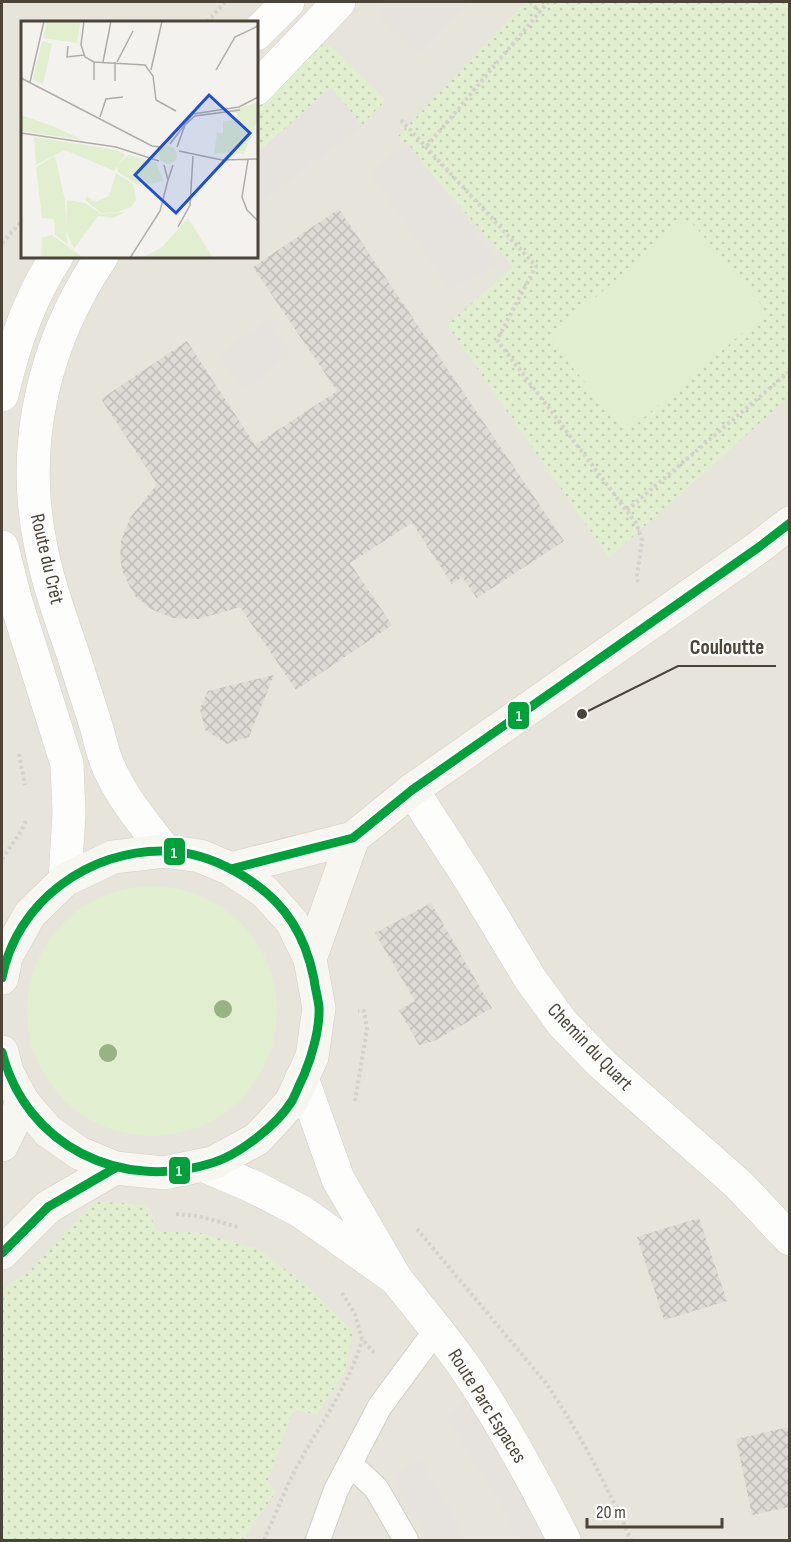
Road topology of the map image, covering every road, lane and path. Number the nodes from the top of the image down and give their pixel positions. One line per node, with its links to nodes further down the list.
1 (225, 2): 7 (path)
2 (288, 2): 8 (street)
3 (339, 2): 9 (street)
4 (530, 2): 6 (path)
5 (548, 2): 6 (path)
6 (541, 13): 11 (path)
7 (208, 21)
8 (258, 32)
9 (258, 87)
10 (401, 120): 11 (path)
11 (427, 146): 18 (path)
12 (21, 222): 13 (path)
13 (2, 243)
14 (56, 258): 17 (street)
15 (101, 258): 27 (street, Route du Crêt)
16 (789, 371): 18 (path)
17 (2, 395)
18 (627, 510): 21 (path)
19 (789, 523): 21 (main road)
20 (2, 547): 30 (street, Route du Crêt)
21 (642, 630): 23 (main road)
22 (18, 751): 24 (path)
23 (412, 790): 26 (main road); 44 (street, Chemin du Quart)
24 (26, 792)
25 (28, 811): 28 (path)
26 (353, 838): 29 (main road); 31 (main road)
27 (165, 851): 29 (main road); 30 (main road)
28 (2, 858)
29 (231, 869): 31 (main road)
30 (65, 880): 32 (main road)
31 (310, 959): 33 (main road)
32 (2, 978)
33 (318, 1013): 35 (main road); 37 (path)
34 (2, 1052): 36 (main road)
35 (302, 1078): 39 (main road); 46 (street, Route Parc Espaces)
36 (23, 1102): 38 (main road); 40 (main road)
37 (354, 1103)
38 (2, 1145)
39 (203, 1165): 41 (main road); 46 (street, Route Parc Espaces)
40 (115, 1168): 41 (main road); 45 (main road)
41 (164, 1173): 43 (path)
42 (411, 1223): 54 (path)
43 (248, 1231)
44 (789, 1239)
45 (2, 1253)
46 (396, 1279): 48 (street, Route Parc Espaces)
47 (337, 1288): 50 (path)
48 (437, 1329): 49 (lane); 53 (street, Route Parc Espaces)
49 (350, 1464): 51 (lane); 52 (lane)
50 (264, 1540)
51 (318, 1540)
52 (406, 1540)
53 (564, 1540)
54 (631, 1540)

